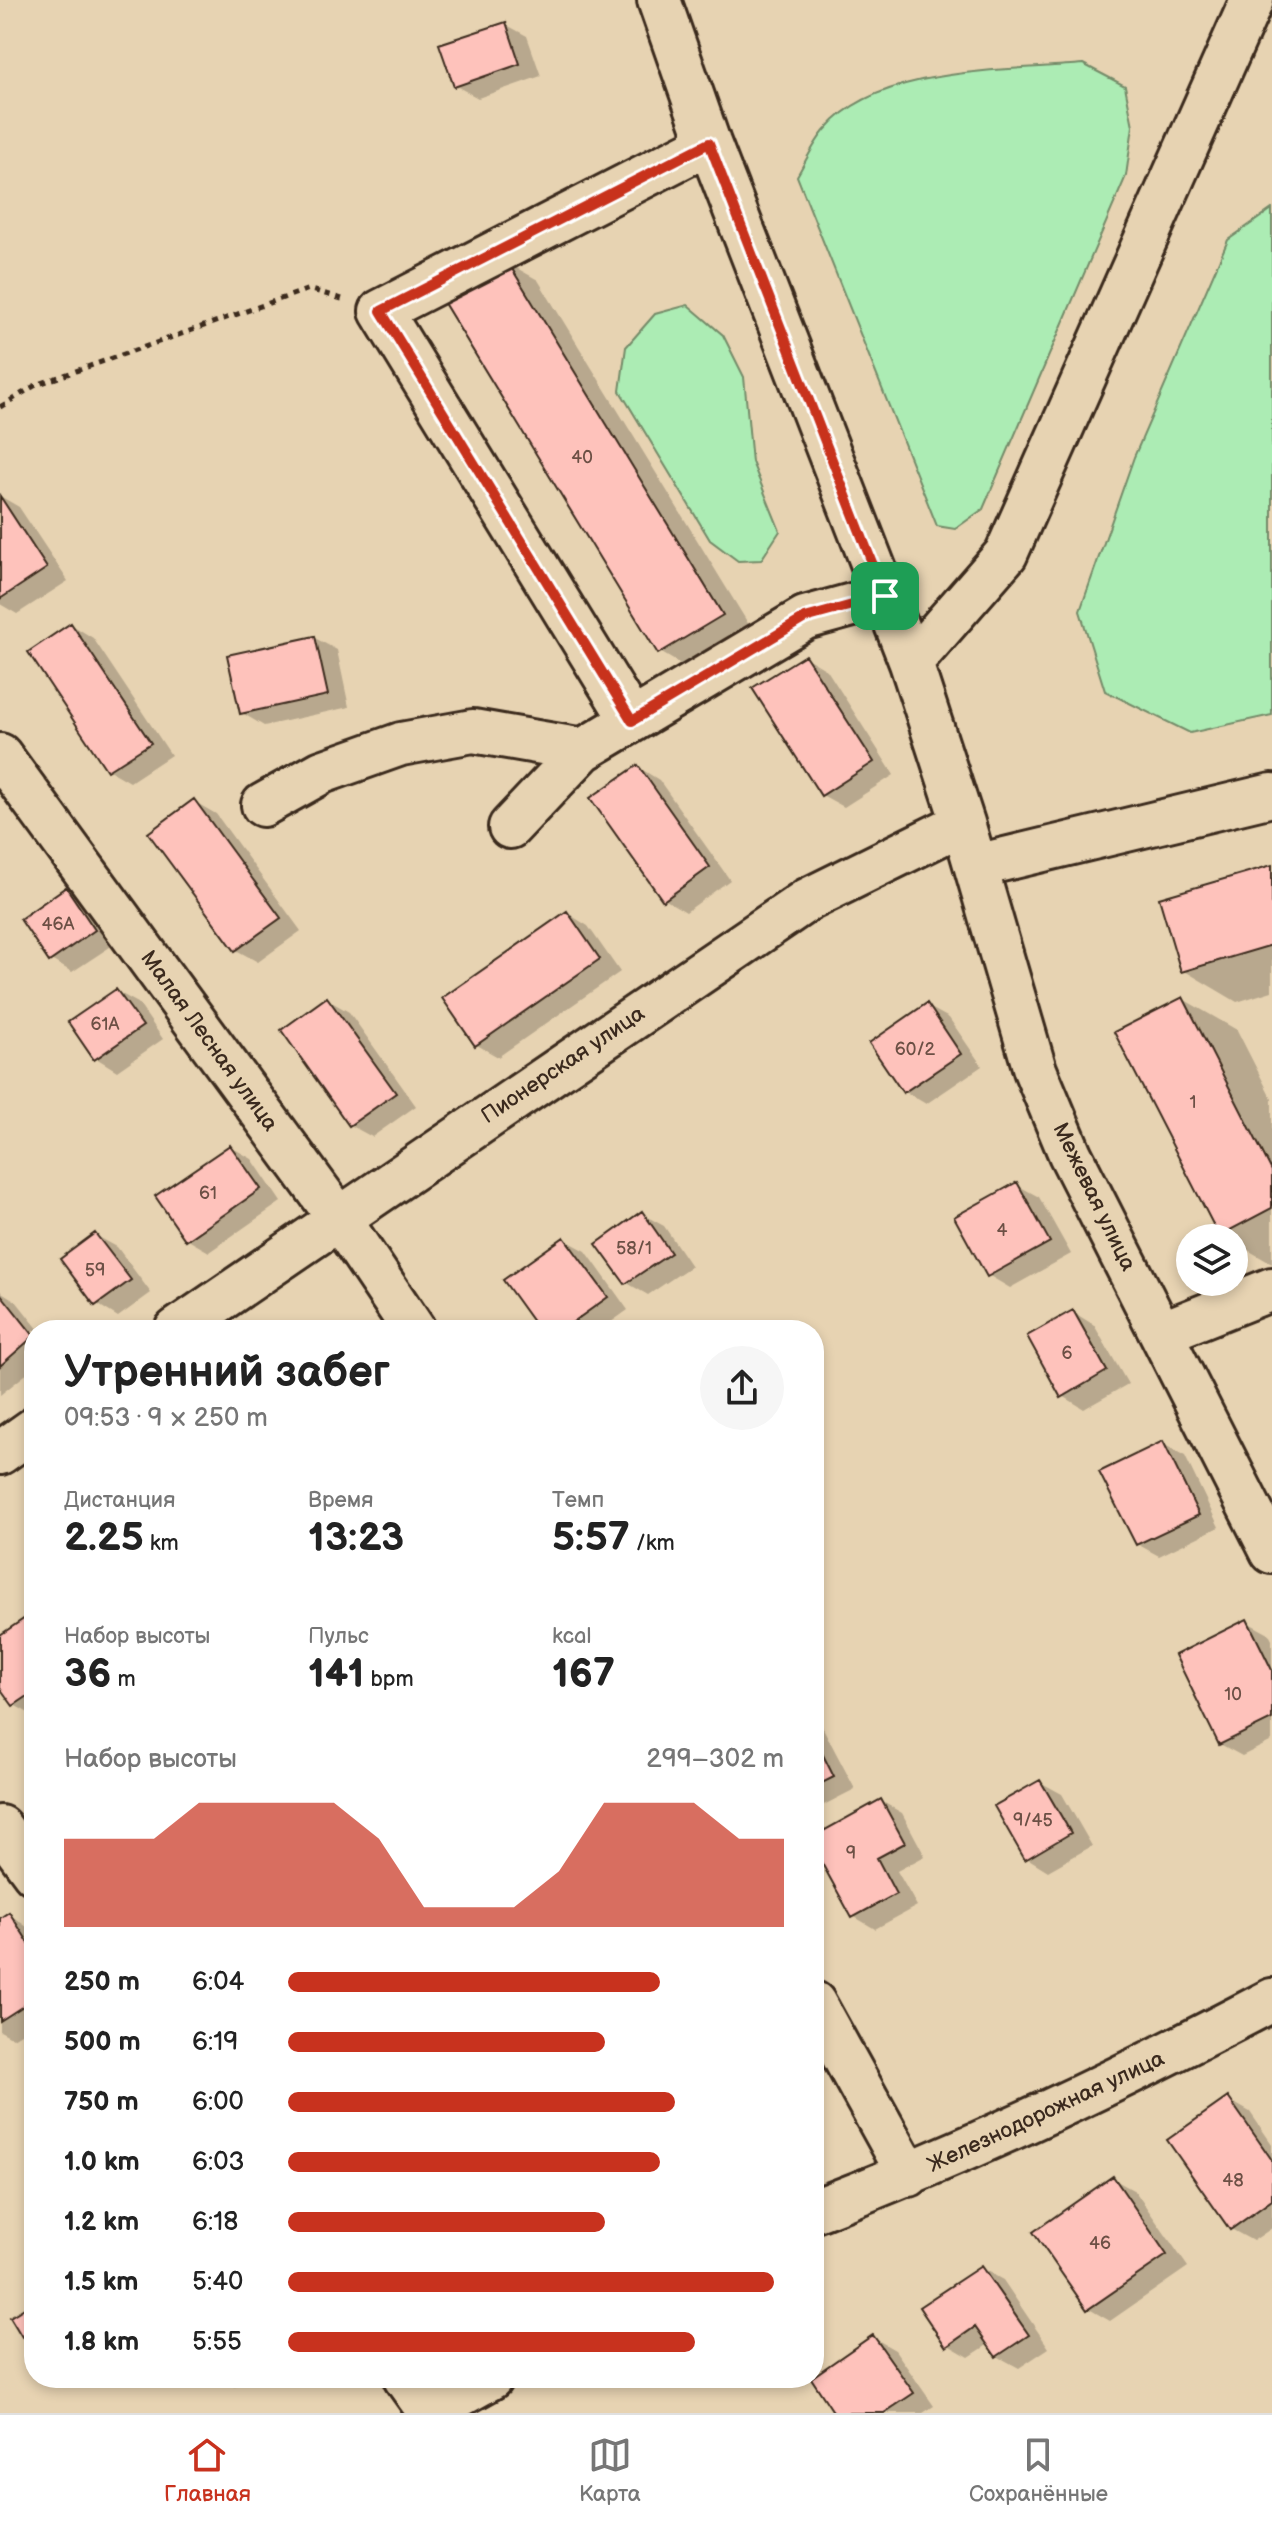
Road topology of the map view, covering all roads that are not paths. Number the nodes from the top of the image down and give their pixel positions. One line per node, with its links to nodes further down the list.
1 (659, 0): 3 (street, Межевая улица)
2 (1252, 0): 5 (street)
3 (709, 143): 4 (street, Межевая улица); 6 (street)
4 (885, 596): 5 (street, Межевая улица); 6 (street)
5 (911, 663): 11 (street, Межевая улица)
6 (632, 721): 7 (street)
7 (583, 750): 10 (street); 12 (street)
8 (0, 755): 14 (street, Малая Лесная улица)
9 (1272, 795): 13 (street)
10 (263, 805)
11 (963, 823): 13 (street, Межевая улица); 14 (street, Пионерская улица)
12 (510, 827)
13 (976, 866): 18 (street, Межевая улица)
14 (338, 1217): 16 (street, Пионерская улица); 17 (street, Малая Лесная улица)
15 (1272, 1289): 18 (street)
16 (190, 1320)
17 (407, 1320)
18 (1161, 1333): 21 (street, Межевая улица)
19 (24, 1436): 20 (street)
20 (0, 1453)
21 (1272, 1552)
22 (0, 1827): 23 (street)
23 (24, 1859)
24 (1272, 2000): 26 (street, Железнодорожная улица)
25 (824, 2021): 26 (street)
26 (909, 2175): 27 (street, Железнодорожная улица)
27 (824, 2207)
28 (412, 2388): 30 (street)
29 (473, 2388): 30 (street)
30 (429, 2413)

